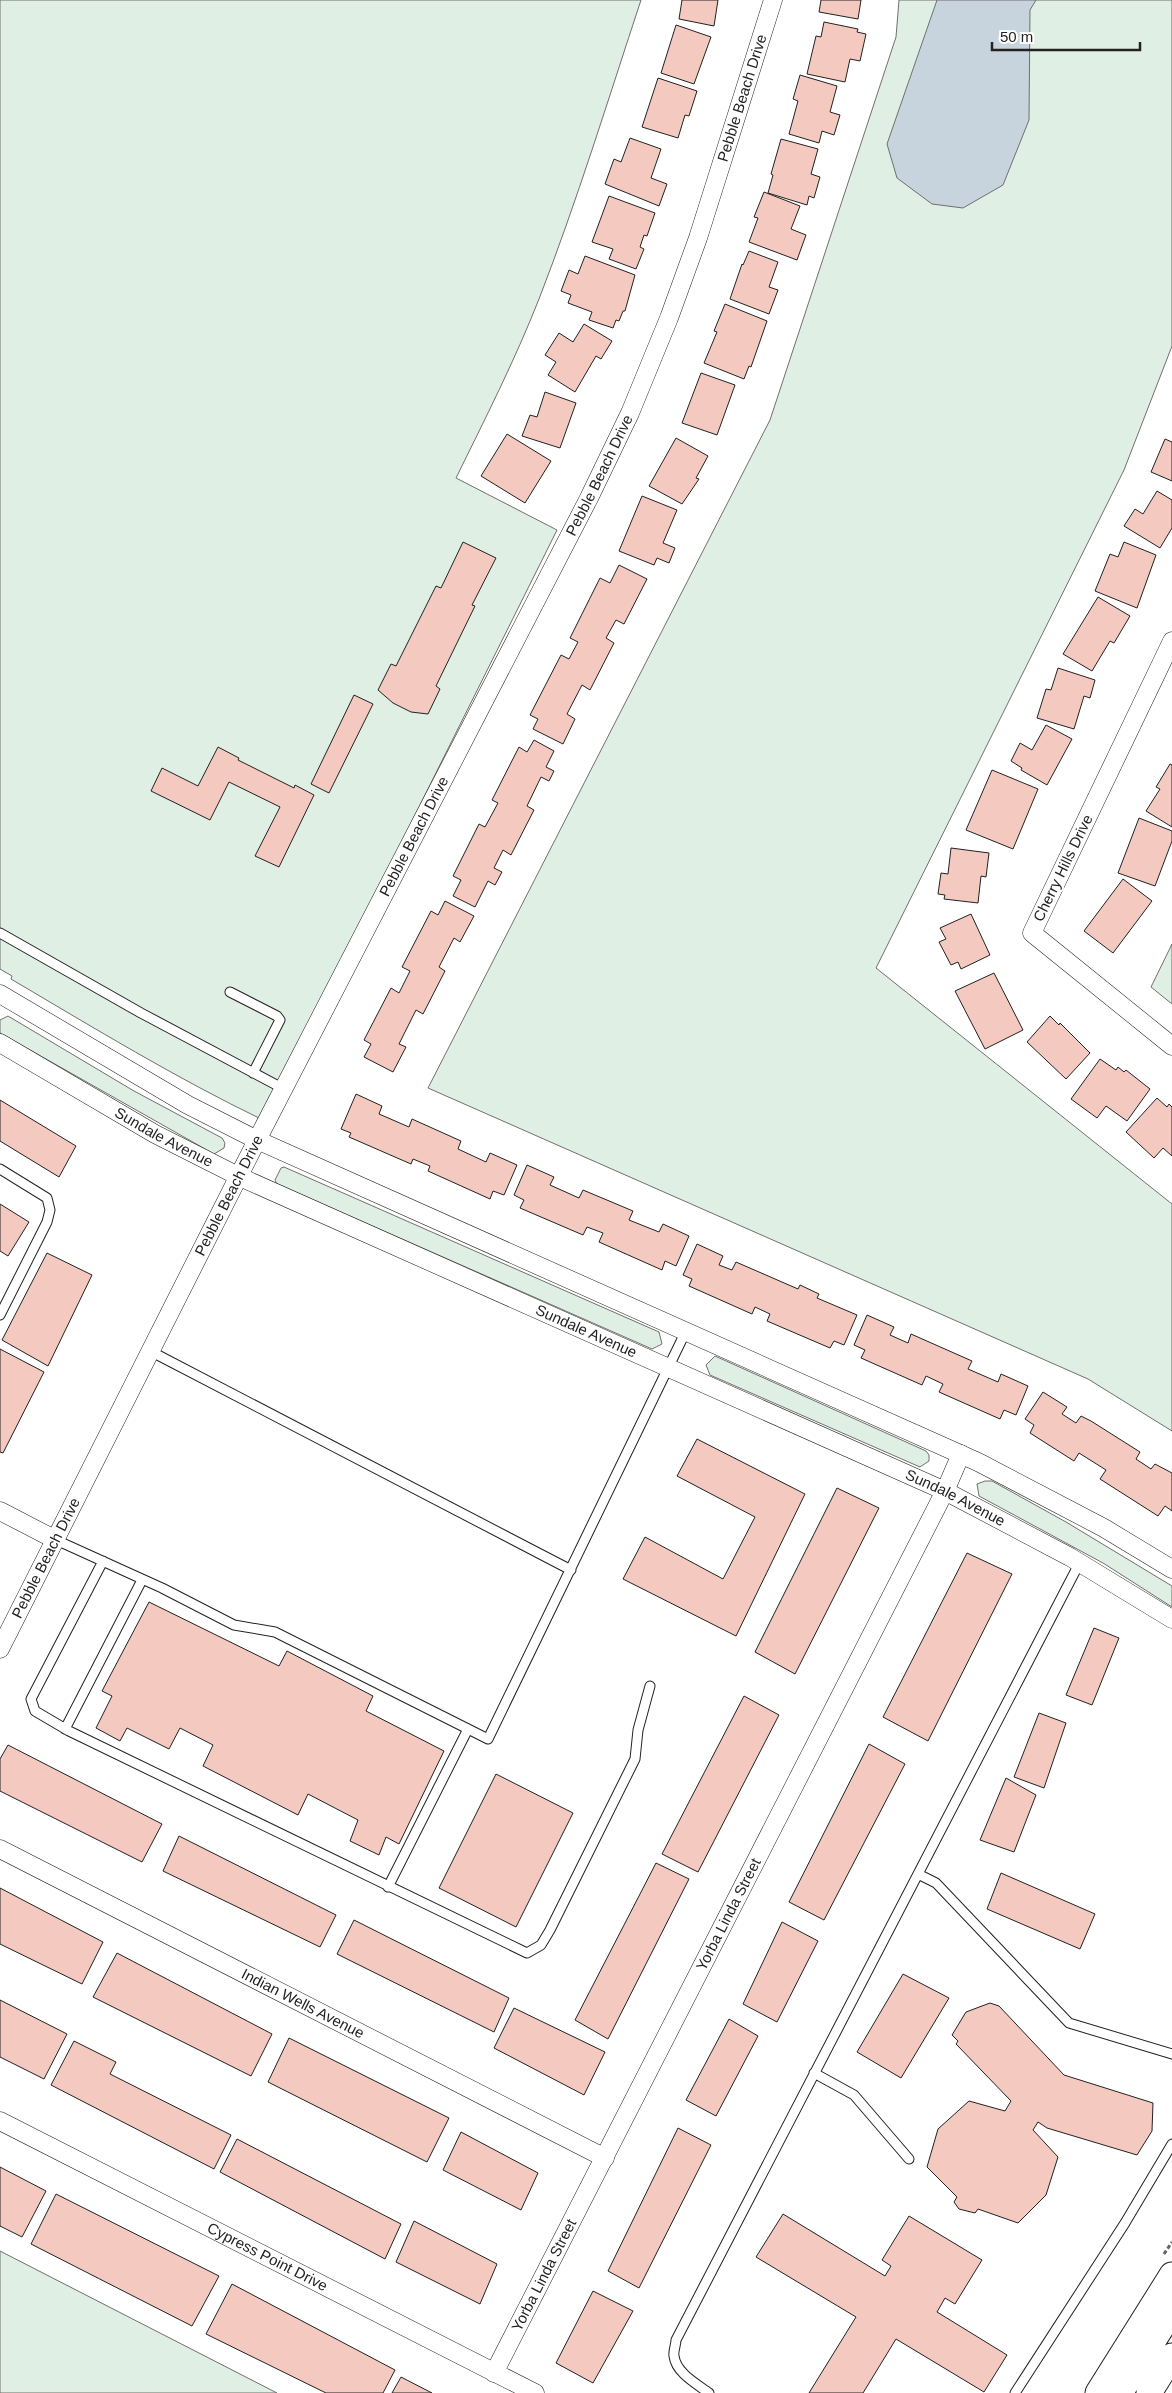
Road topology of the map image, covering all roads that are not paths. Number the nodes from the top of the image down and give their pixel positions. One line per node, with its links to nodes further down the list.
1 (773, 0): 9 (street, Pebble Beach Drive)
2 (1172, 641): 7 (street, Cherry Hills Drive)
3 (0, 933): 8 (lane)
4 (230, 992): 8 (lane)
5 (0, 994): 10 (street)
6 (0, 1043): 12 (street, Sundale Avenue)
7 (1172, 1046)
8 (253, 1073): 9 (lane)
9 (284, 1089): 10 (street, Pebble Beach Drive)
10 (257, 1140): 12 (street, Pebble Beach Drive); 14 (street)
11 (0, 1169): 13 (lane)
12 (240, 1177): 15 (street, Pebble Beach Drive); 16 (street, Sundale Avenue)
13 (0, 1315)
14 (686, 1331): 16 (lane); 17 (street)
15 (152, 1352): 20 (street, Pebble Beach Drive); 23 (lane)
16 (670, 1368): 18 (street, Sundale Avenue); 23 (lane)
17 (961, 1454): 18 (street, Yorba Linda Street); 24 (street)
18 (945, 1490): 22 (street, Sundale Avenue); 38 (street, Yorba Linda Street)
19 (0, 1510): 20 (street)
20 (56, 1540): 21 (lane); 27 (street, Pebble Beach Drive)
21 (103, 1562): 25 (lane); 29 (lane)
22 (1080, 1562): 26 (street, Sundale Avenue); 32 (lane)
23 (571, 1570): 30 (lane)
24 (1172, 1570)
25 (142, 1580): 29 (lane); 30 (lane)
26 (1172, 1619)
27 (0, 1649)
28 (650, 1686): 33 (lane)
29 (65, 1729): 33 (lane)
30 (468, 1729): 33 (lane)
31 (0, 1848): 38 (street, Indian Wells Avenue)
32 (918, 1874): 34 (lane); 35 (lane)
33 (388, 1887)
34 (1172, 2054)
35 (814, 2073): 39 (lane); 46 (lane)
36 (0, 2120): 43 (street, Cypress Point Drive)
37 (1172, 2144): 44 (lane)
38 (605, 2158): 43 (street, Yorba Linda Street)
39 (909, 2159)
40 (1172, 2275): 47 (main road)
41 (1172, 2311): 48 (main road)
42 (1172, 2356): 49 (main road)
43 (494, 2373): 45 (street, Cypress Point Drive)
44 (1017, 2392)
45 (535, 2393)
46 (709, 2393)
47 (1098, 2393)
48 (1120, 2393)
49 (1149, 2393)

